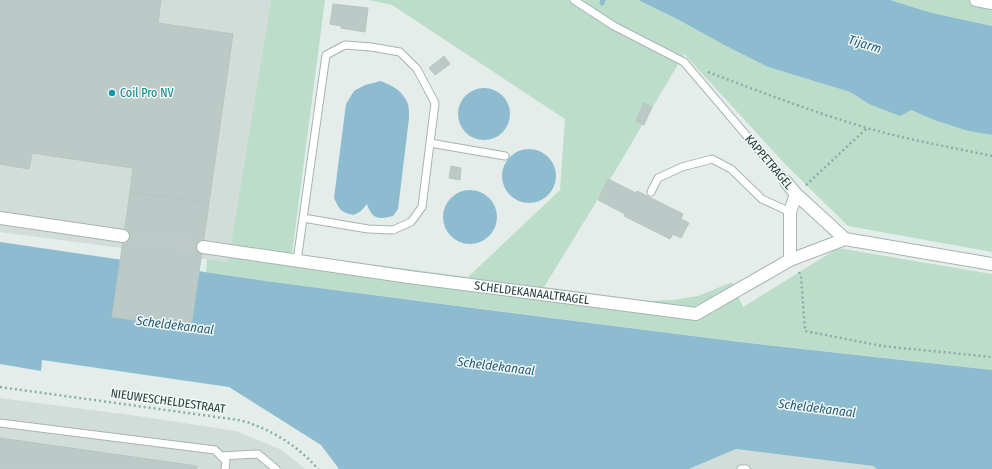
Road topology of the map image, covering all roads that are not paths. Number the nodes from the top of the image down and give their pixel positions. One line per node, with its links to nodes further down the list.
1 (574, 0): 6 (lane, KAPPETRAGEL)
2 (976, 0): 3 (street)
3 (992, 3)
4 (430, 143): 5 (lane); 11 (lane); 11 (lane)
5 (505, 156)
6 (786, 182): 8 (street, KAPPETRAGEL)
7 (651, 192): 9 (lane)
8 (796, 194): 9 (street); 13 (street, KAPPETRAGEL)
9 (790, 212): 15 (street)
10 (0, 218): 12 (street)
11 (303, 218): 16 (lane)
12 (123, 236)
13 (844, 239): 15 (street, SCHELDEKANAALTRAGEL); 17 (street)
14 (203, 247): 16 (street, SCHELDEKANAALTRAGEL)
15 (790, 260): 16 (street, SCHELDEKANAALTRAGEL)
16 (297, 261)
17 (992, 264)
18 (0, 423): 19 (lane)
19 (221, 456): 20 (lane); 21 (lane)
20 (225, 469)
21 (276, 469)
22 (741, 469): 23 (lane)
23 (746, 469)

